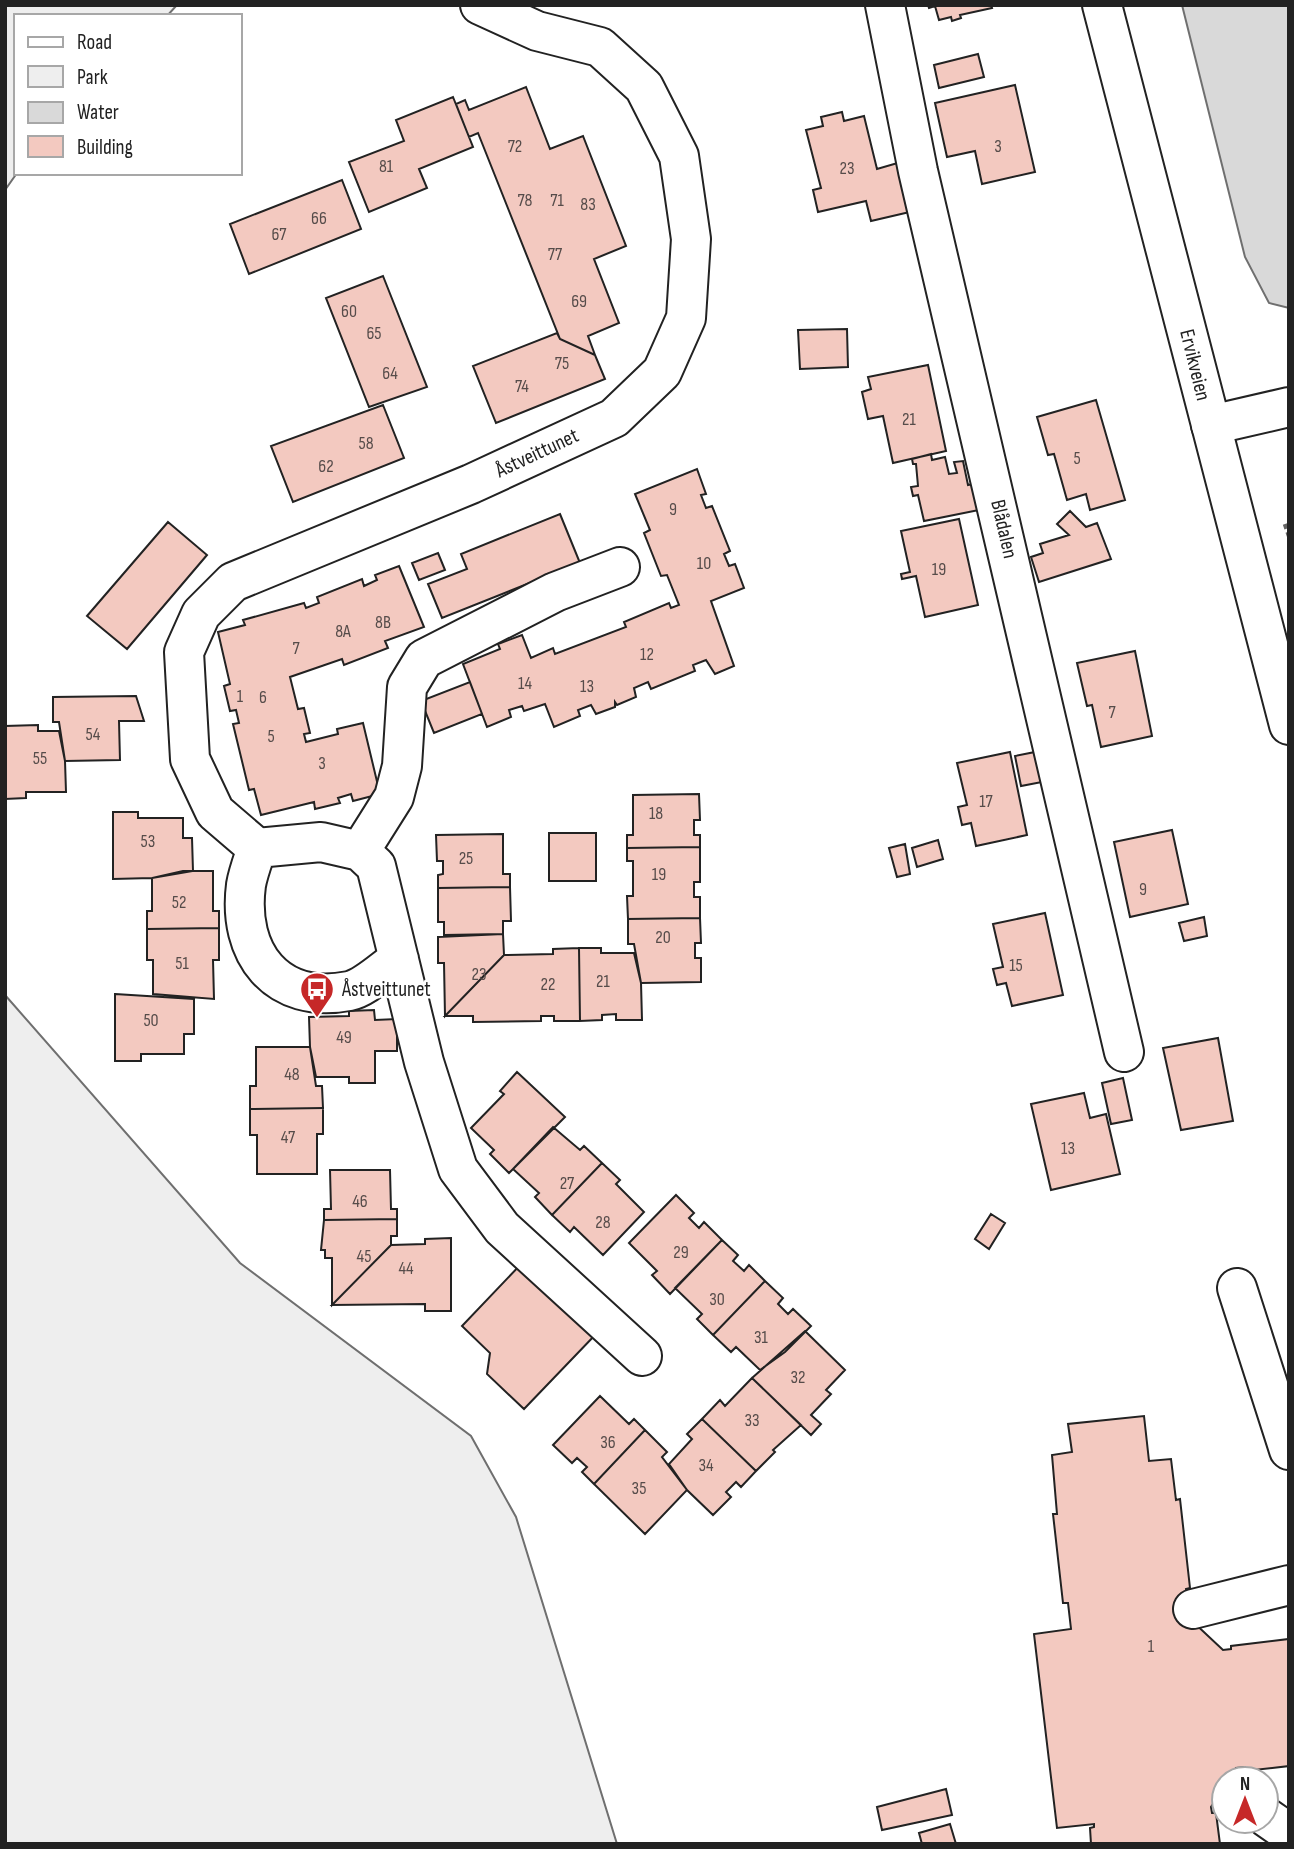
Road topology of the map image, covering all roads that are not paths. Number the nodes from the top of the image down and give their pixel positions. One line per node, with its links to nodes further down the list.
1 (480, 5): 8 (street, Åstveittunet)
2 (884, 5): 11 (street, Blådalen)
3 (1102, 5): 5 (street, Ervikveien)
4 (1289, 407): 5 (street)
5 (1211, 425): 7 (street, Ervikveien)
6 (620, 567): 9 (street)
7 (1289, 725)
8 (257, 848): 9 (street); 10 (street)
9 (360, 851): 10 (street)
10 (399, 959): 13 (street)
11 (1124, 1052)
12 (1237, 1288): 14 (street)
13 (642, 1356)
14 (1289, 1450)
15 (1289, 1585): 16 (street)
16 (1193, 1609)

